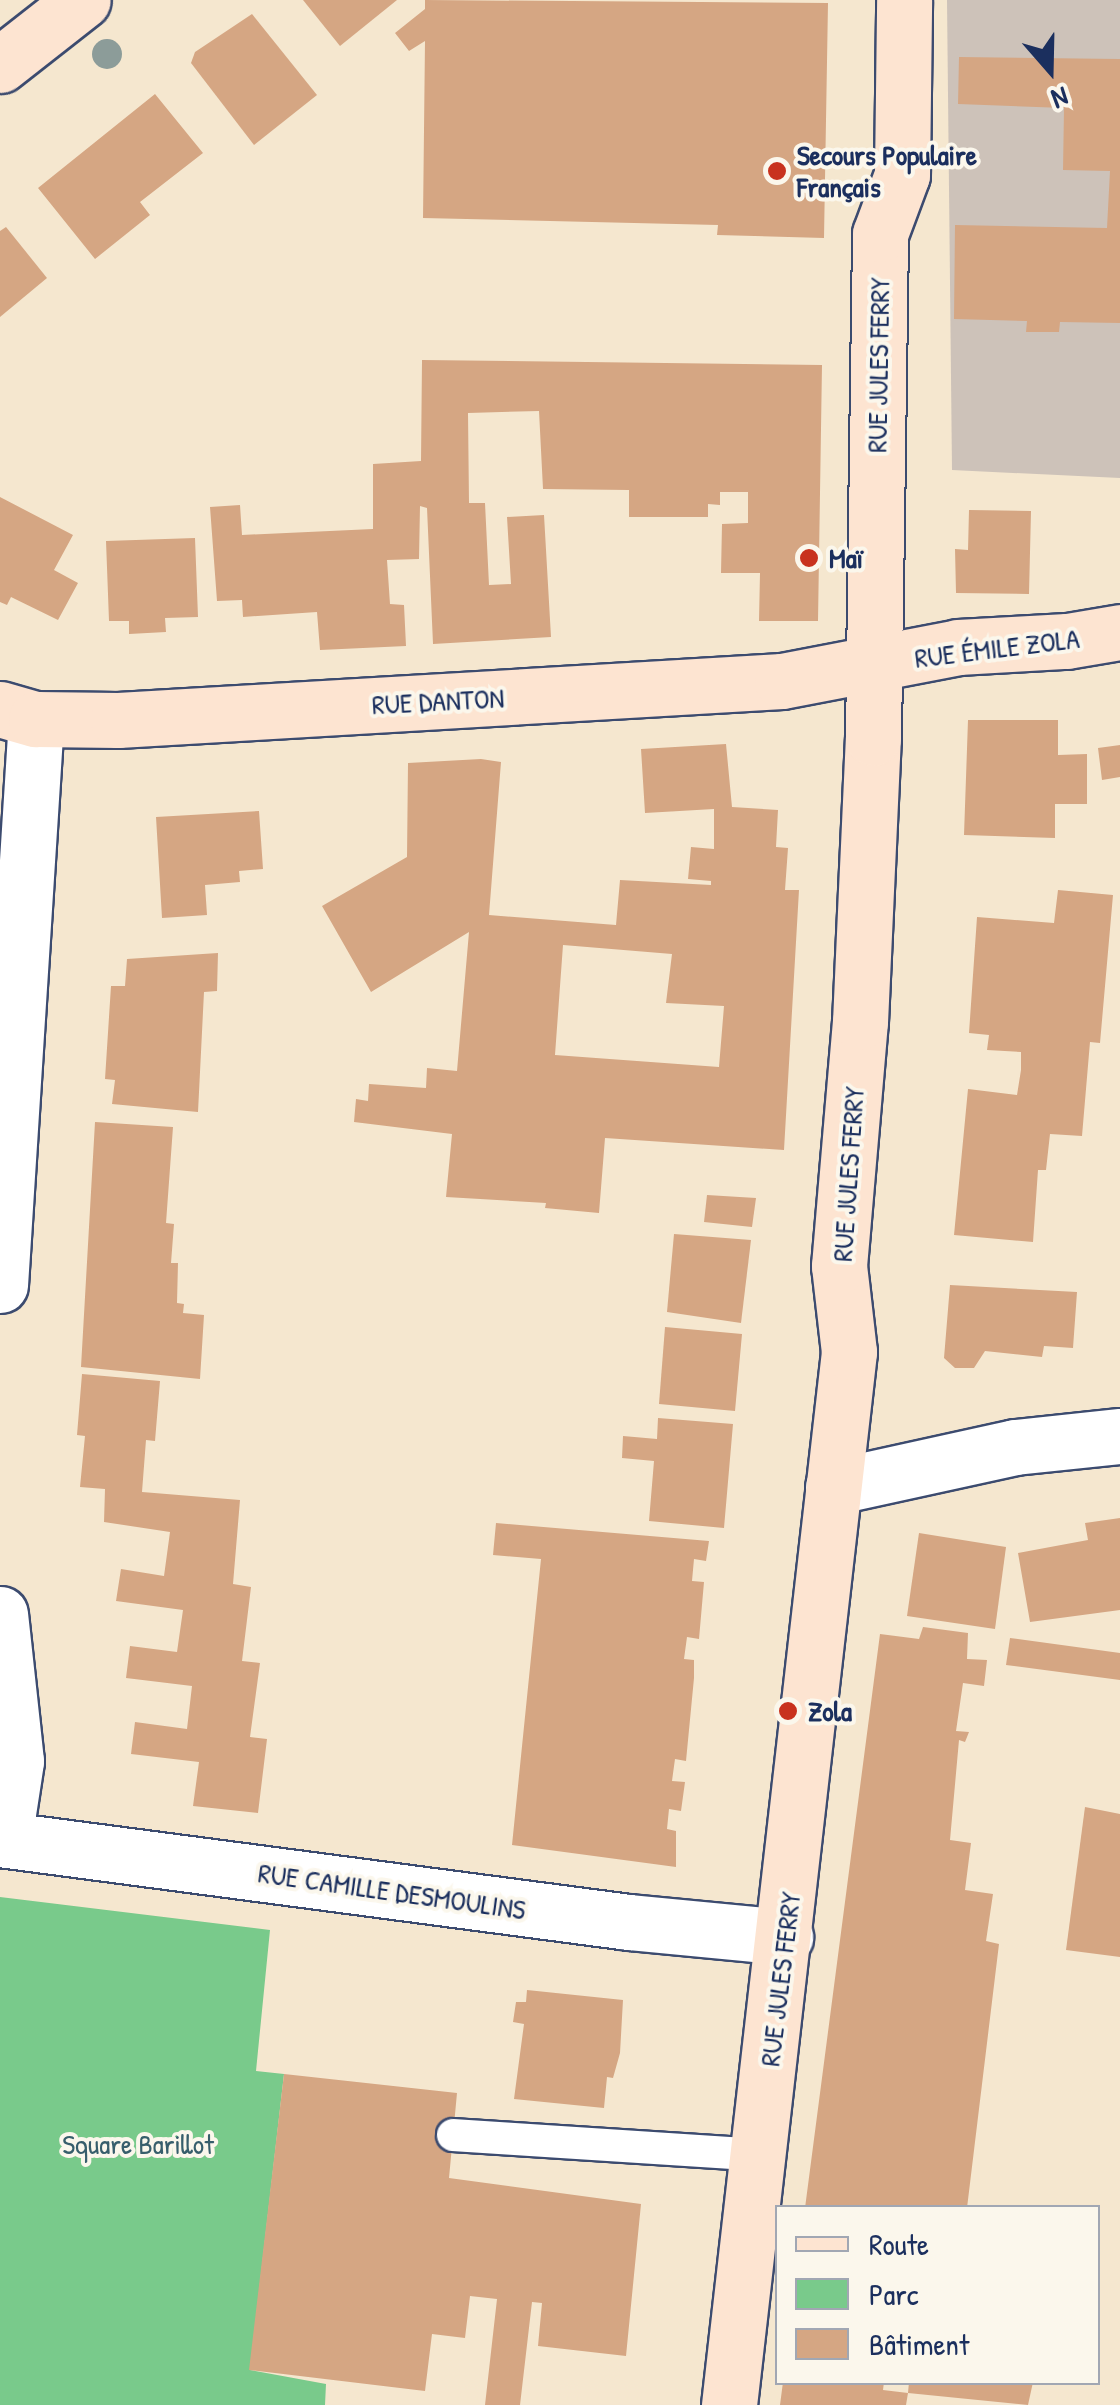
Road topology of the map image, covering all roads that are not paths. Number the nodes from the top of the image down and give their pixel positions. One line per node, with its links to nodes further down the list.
1 (83, 0): 3 (street)
2 (904, 0): 5 (street, RUE JULES FERRY)
3 (0, 66)
4 (1120, 632): 5 (street, RUE ÉMILE ZOLA)
5 (875, 664): 6 (street, RUE DANTON); 9 (street, RUE JULES FERRY)
6 (18, 714): 7 (street)
7 (0, 1285)
8 (1120, 1436): 9 (street)
9 (833, 1486): 12 (street, RUE JULES FERRY)
10 (0, 1614): 11 (street)
11 (2, 1839): 12 (street, RUE CAMILLE DESMOULINS)
12 (785, 1937): 14 (street, RUE JULES FERRY)
13 (453, 2135): 14 (lane)
14 (759, 2154): 15 (street, RUE JULES FERRY)
15 (729, 2405)

